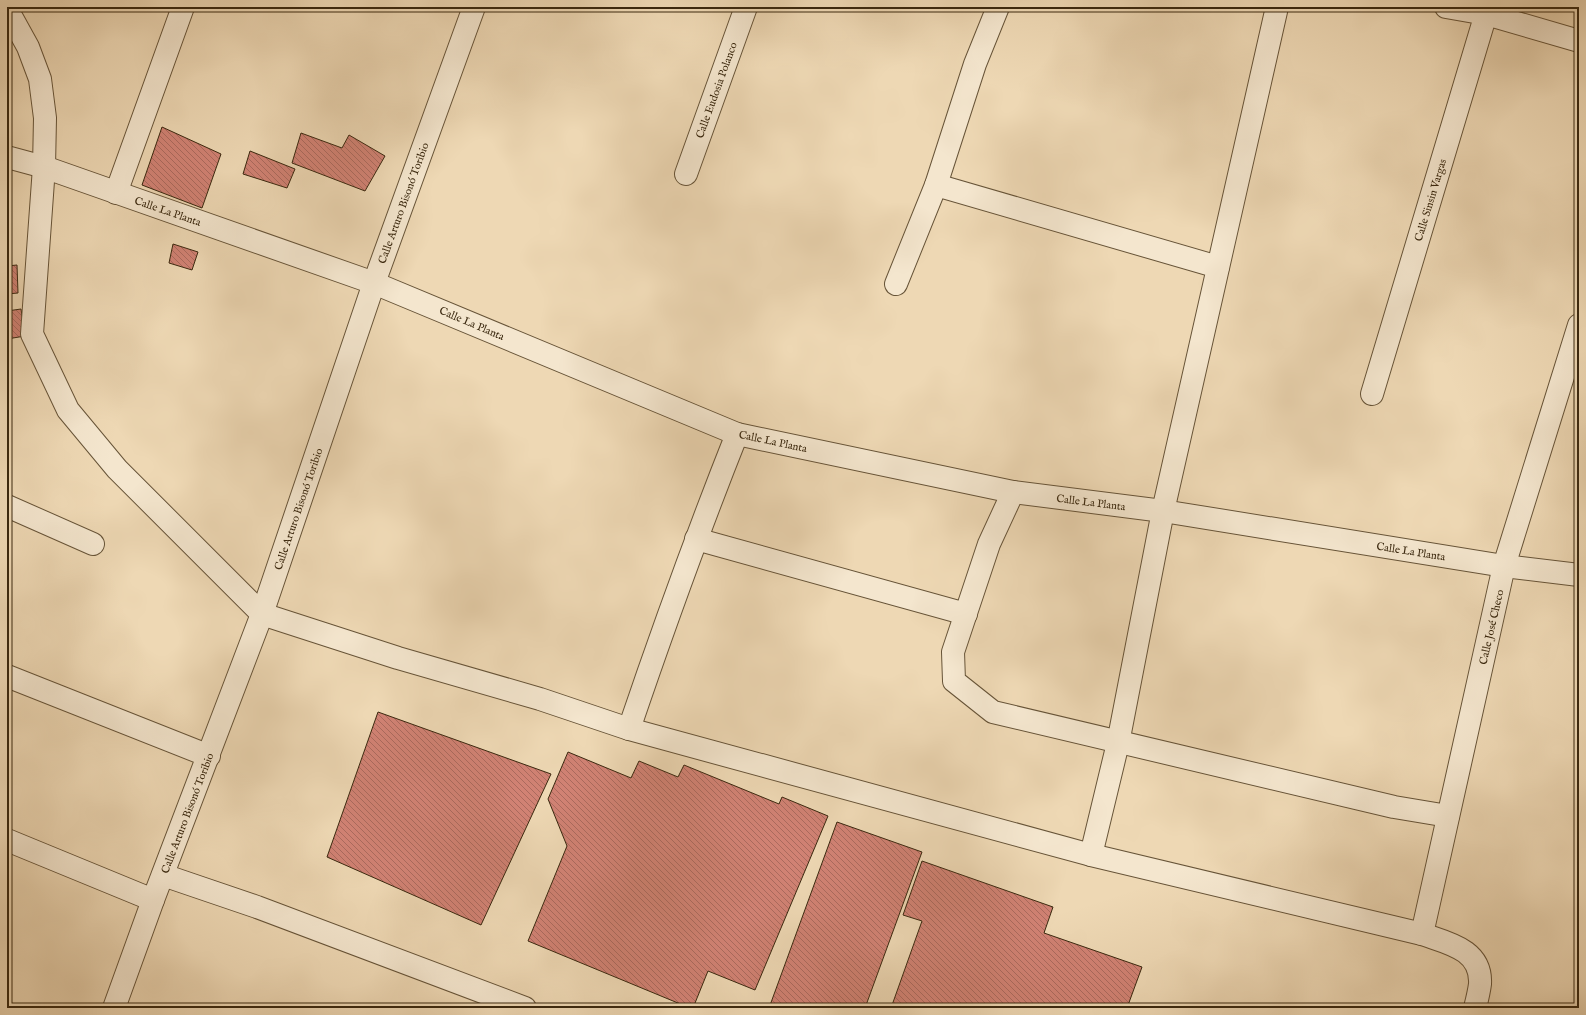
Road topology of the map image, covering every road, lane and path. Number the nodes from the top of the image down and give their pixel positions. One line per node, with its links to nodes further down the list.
1 (183, 7): 14 (street)
2 (474, 7): 16 (street, Calle Arturo Bisonó Toribio)
3 (746, 7): 12 (street, Calle Eudosia Polanco)
4 (998, 7): 13 (street)
5 (1277, 7): 15 (street)
6 (1446, 7): 7 (street)
7 (1487, 10): 9 (street); 19 (street, Calle Sinsin Vargas)
8 (7, 13): 11 (street)
9 (1579, 41)
10 (7, 157): 11 (street, Calle La Planta)
11 (44, 167): 14 (street, Calle La Planta); 28 (street)
12 (686, 174)
13 (936, 185): 15 (street); 17 (street)
14 (116, 193): 16 (street, Calle La Planta)
15 (1218, 267): 23 (street)
16 (374, 283): 20 (street, Calle La Planta); 28 (street, Calle Arturo Bisonó Toribio)
17 (896, 284)
18 (1579, 325): 26 (street, Calle José Checo)
19 (1372, 394)
20 (737, 434): 21 (street, Calle La Planta); 24 (street)
21 (1013, 492): 23 (street, Calle La Planta); 29 (street)
22 (7, 506): 25 (street)
23 (1163, 511): 26 (street, Calle La Planta); 32 (street)
24 (696, 539): 29 (street); 31 (street)
25 (93, 544)
26 (1504, 566): 27 (street, Calle La Planta); 34 (street, Calle José Checo)
27 (1579, 575)
28 (262, 614): 31 (street); 33 (street, Calle Arturo Bisonó Toribio)
29 (966, 614): 32 (street)
30 (7, 676): 33 (street)
31 (629, 729): 36 (street)
32 (1118, 743): 34 (street); 36 (street)
33 (209, 756): 37 (street, Calle Arturo Bisonó Toribio)
34 (1448, 816): 39 (street, Calle José Checo)
35 (7, 840): 38 (street)
36 (1091, 855): 39 (street)
37 (163, 874): 38 (street, Calle Arturo Bisonó Toribio); 40 (street)
38 (153, 900): 41 (street, Calle Arturo Bisonó Toribio)
39 (1422, 934): 43 (street)
40 (496, 1003): 42 (street)
41 (114, 1008)
42 (525, 1008)
43 (1475, 1008)

